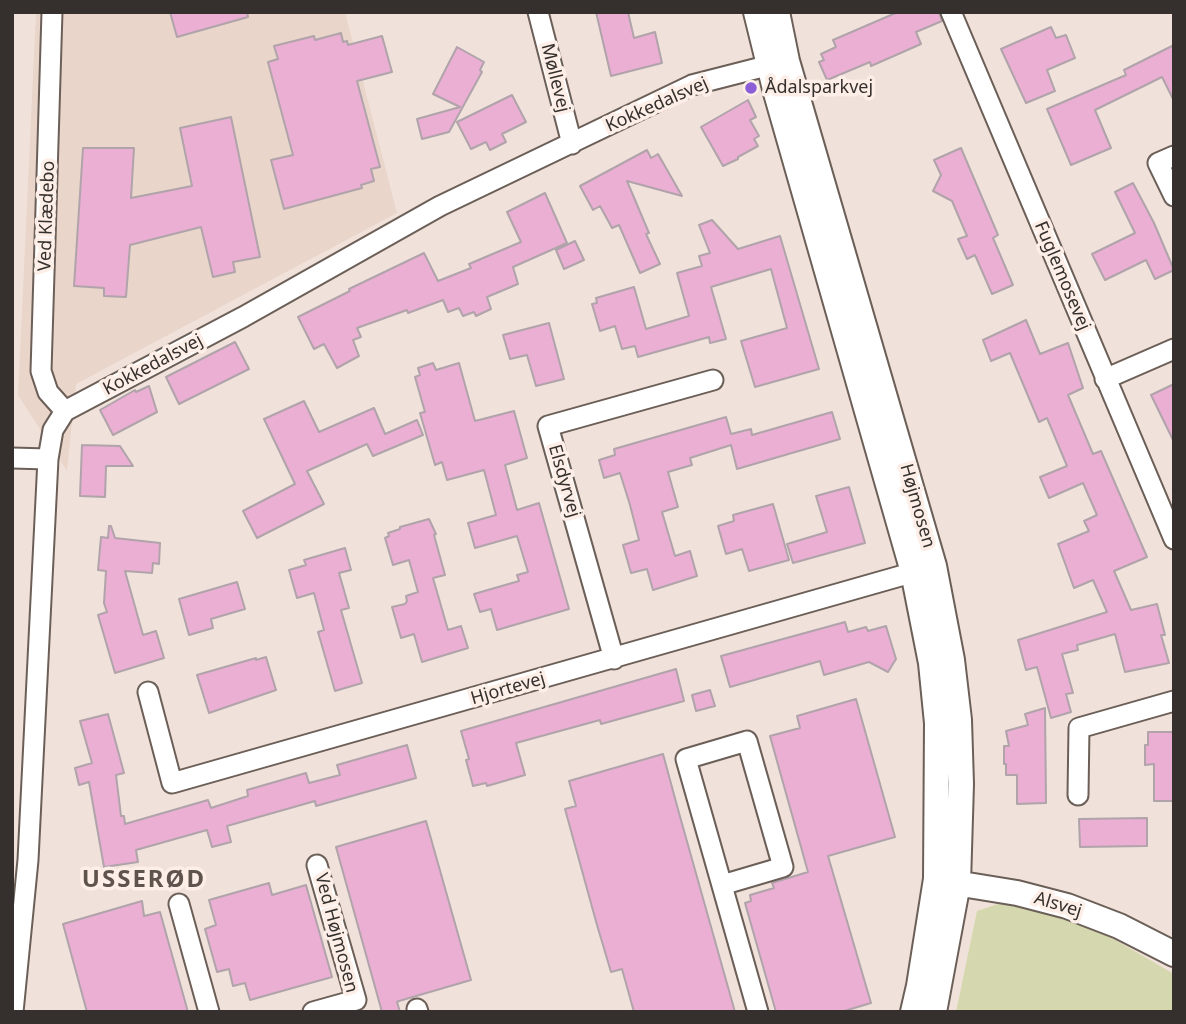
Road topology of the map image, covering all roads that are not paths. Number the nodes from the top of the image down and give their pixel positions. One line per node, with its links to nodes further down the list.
1 (52, 12): 13 (street, Ved Klædebo)
2 (538, 12): 7 (street, Møllevej)
3 (756, 12): 6 (street, Højmosen)
4 (777, 12): 6 (street, Højmosen)
5 (951, 12): 11 (street, Fuglemosevej)
6 (778, 62): 7 (street, Kokkedalsvej); 17 (street, Højmosen)
7 (572, 144): 13 (street, Kokkedalsvej)
8 (1174, 156): 9 (street)
9 (1174, 197)
10 (1174, 349): 11 (street)
11 (1105, 379): 16 (street, Fuglemosevej)
12 (713, 380): 18 (street, Elsdyrvej)
13 (65, 411): 15 (street)
14 (12, 458): 15 (street)
15 (48, 459): 22 (street)
16 (1174, 539)
17 (924, 569): 18 (street, Hjortevej); 24 (street, Højmosen)
18 (614, 659): 19 (street, Hjortevej)
19 (148, 692)
20 (1174, 701): 21 (street)
21 (1079, 795)
22 (20, 862): 28 (street)
23 (317, 865): 30 (street, Ved Højmosen)
24 (947, 881): 27 (street, Alsvej); 32 (street, Højmosen); 33 (street, Højmosen)
25 (722, 885): 25 (street); 31 (street)
26 (179, 904): 29 (street)
27 (1173, 951)
28 (13, 1012)
29 (209, 1012)
30 (313, 1012)
31 (758, 1012)
32 (913, 1012)
33 (934, 1012)

